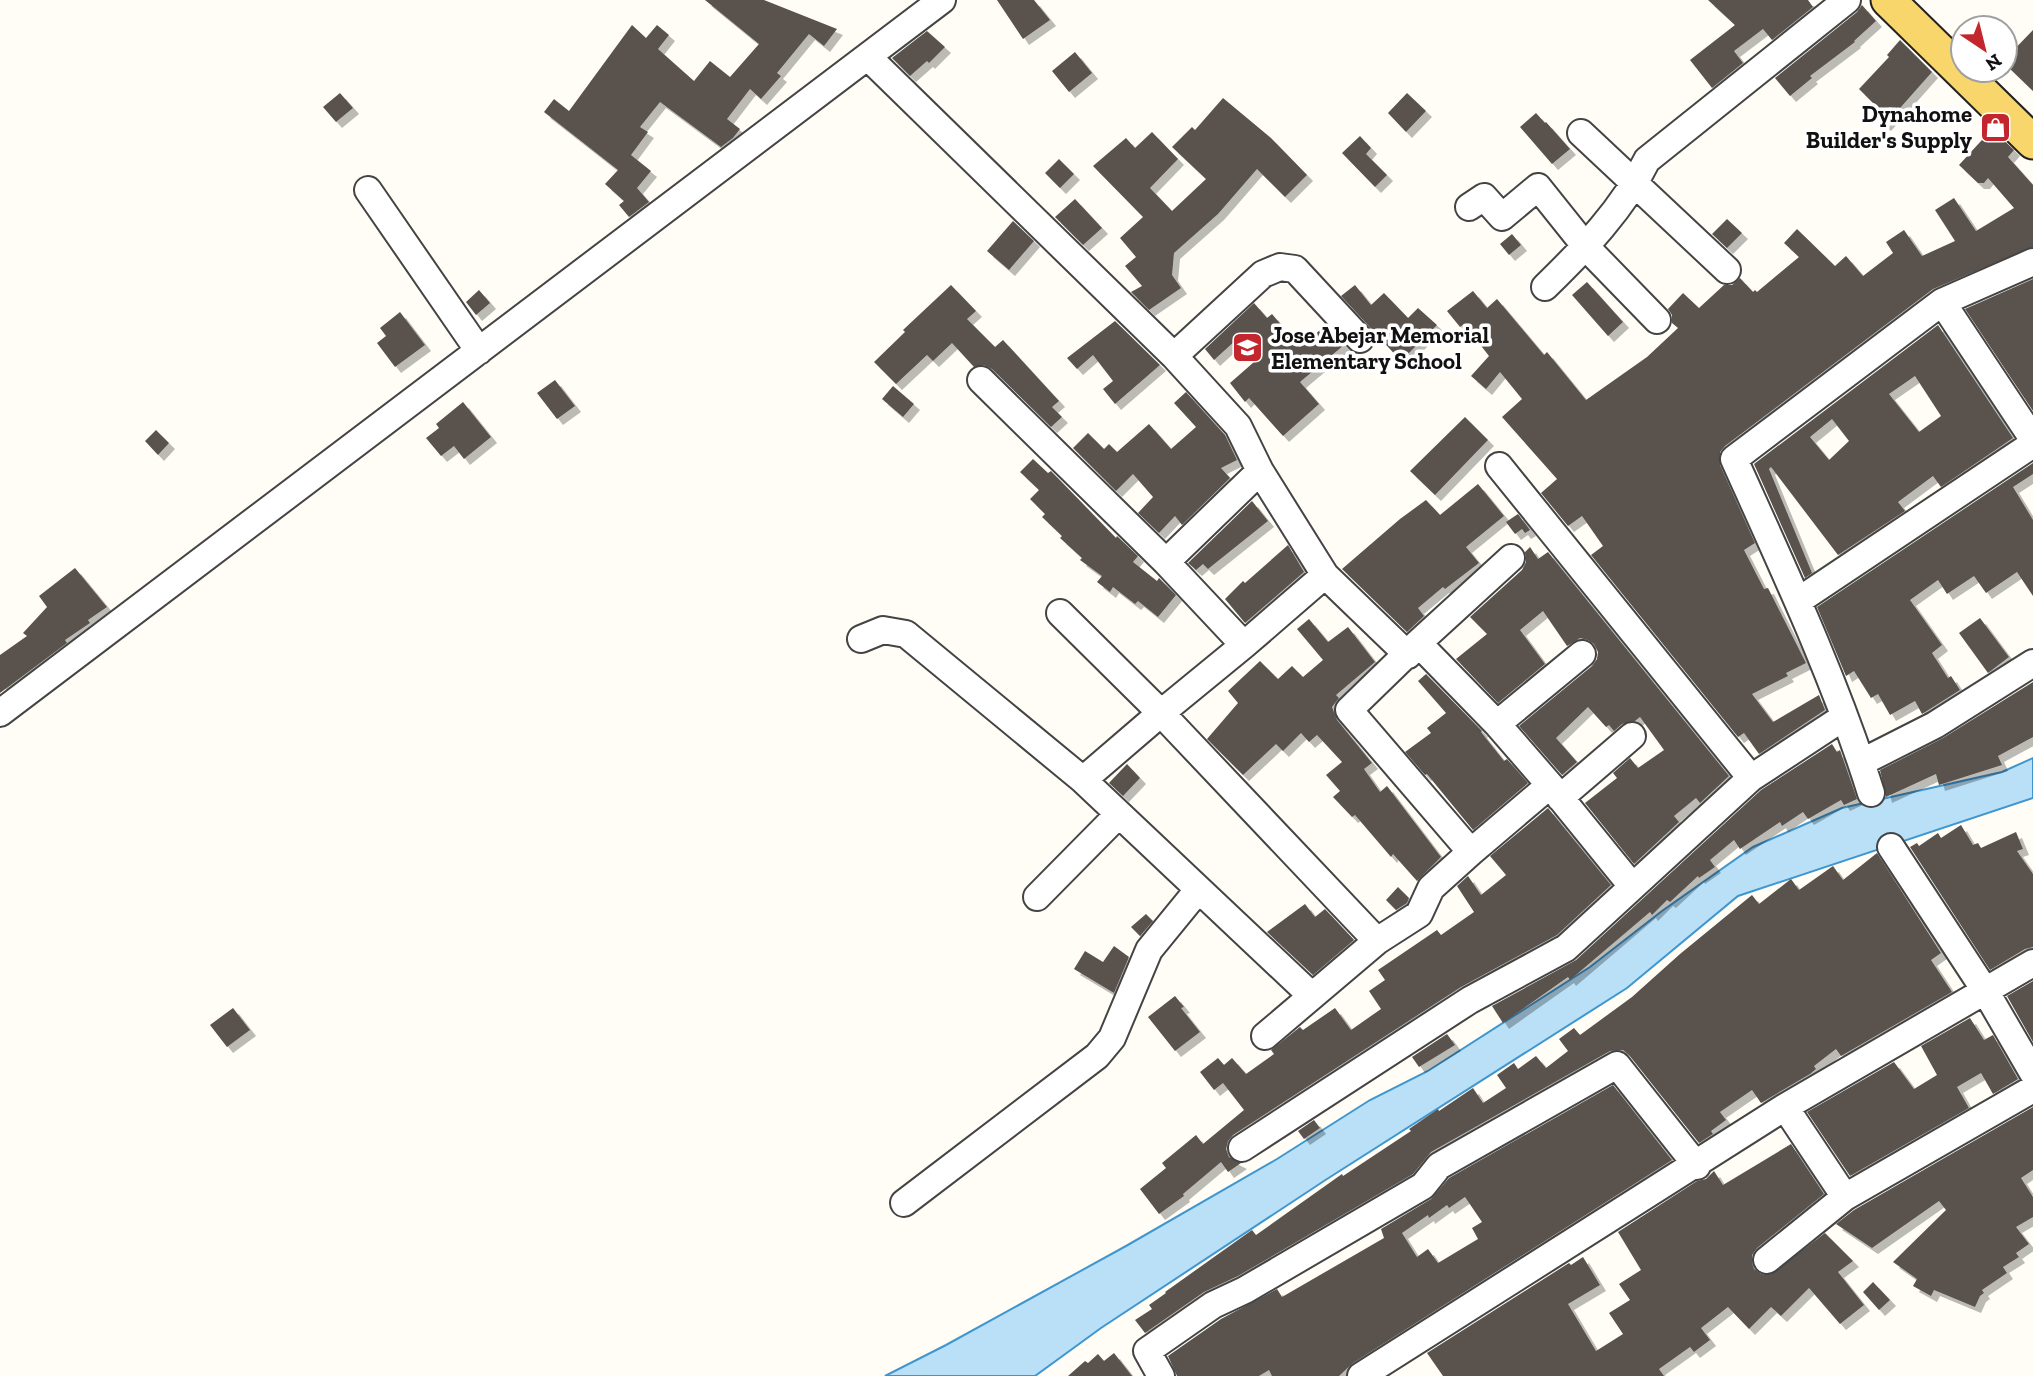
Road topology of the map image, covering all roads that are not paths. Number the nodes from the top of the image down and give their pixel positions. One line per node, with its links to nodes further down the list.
1 (942, 0): 4 (street)
2 (1847, 0): 7 (street)
3 (1888, 0): 6 (main road)
4 (868, 57): 17 (street); 18 (street)
5 (1581, 134): 7 (street)
6 (2031, 134)
7 (1635, 183): 10 (street); 12 (street)
8 (368, 190): 17 (street)
9 (1469, 207): 10 (street)
10 (1586, 247): 13 (street); 15 (street)
11 (2033, 262): 14 (street)
12 (1727, 270)
13 (1545, 287)
14 (1942, 302): 20 (street); 27 (street)
15 (1657, 320)
16 (1360, 339): 18 (street)
17 (479, 351): 34 (street)
18 (1174, 356): 23 (street)
19 (981, 380): 25 (street)
20 (2033, 439)
21 (2033, 444): 27 (street)
22 (1499, 466): 40 (street)
23 (1260, 471): 25 (street); 26 (street)
24 (1511, 558): 31 (street)
25 (1166, 562): 30 (street)
26 (1325, 575): 30 (street); 31 (street)
27 (1798, 601): 36 (street)
28 (1060, 613): 35 (street)
29 (861, 639): 41 (street)
30 (1244, 645): 35 (street)
31 (1413, 649): 37 (street); 46 (street)
32 (1582, 654): 37 (street)
33 (2033, 663): 39 (street)
34 (0, 713)
35 (1161, 713): 41 (street); 50 (street)
36 (1844, 717): 39 (street); 40 (street)
37 (1497, 724): 42 (street)
38 (1632, 736): 42 (street)
39 (1862, 762): 43 (street)
40 (1751, 778): 47 (street)
41 (1083, 780): 44 (street)
42 (1555, 792): 46 (street); 47 (street)
43 (1871, 793)
44 (1119, 814): 48 (street); 49 (street)
45 (1891, 847): 52 (street)
46 (1471, 852): 50 (street)
47 (1632, 886): 58 (street)
48 (1198, 890): 53 (street); 61 (street)
49 (1037, 897)
50 (1377, 941): 53 (street)
51 (2033, 963): 52 (street)
52 (1986, 992): 55 (street); 57 (street)
53 (1312, 996): 54 (street)
54 (1265, 1036)
55 (2033, 1073)
56 (2033, 1089): 60 (street)
57 (1785, 1107): 59 (street); 60 (street)
58 (1242, 1148)
59 (1696, 1166): 63 (street); 64 (street)
60 (1845, 1198): 62 (street)
61 (904, 1203)
62 (1767, 1260)
63 (1161, 1376)
64 (1361, 1376)

